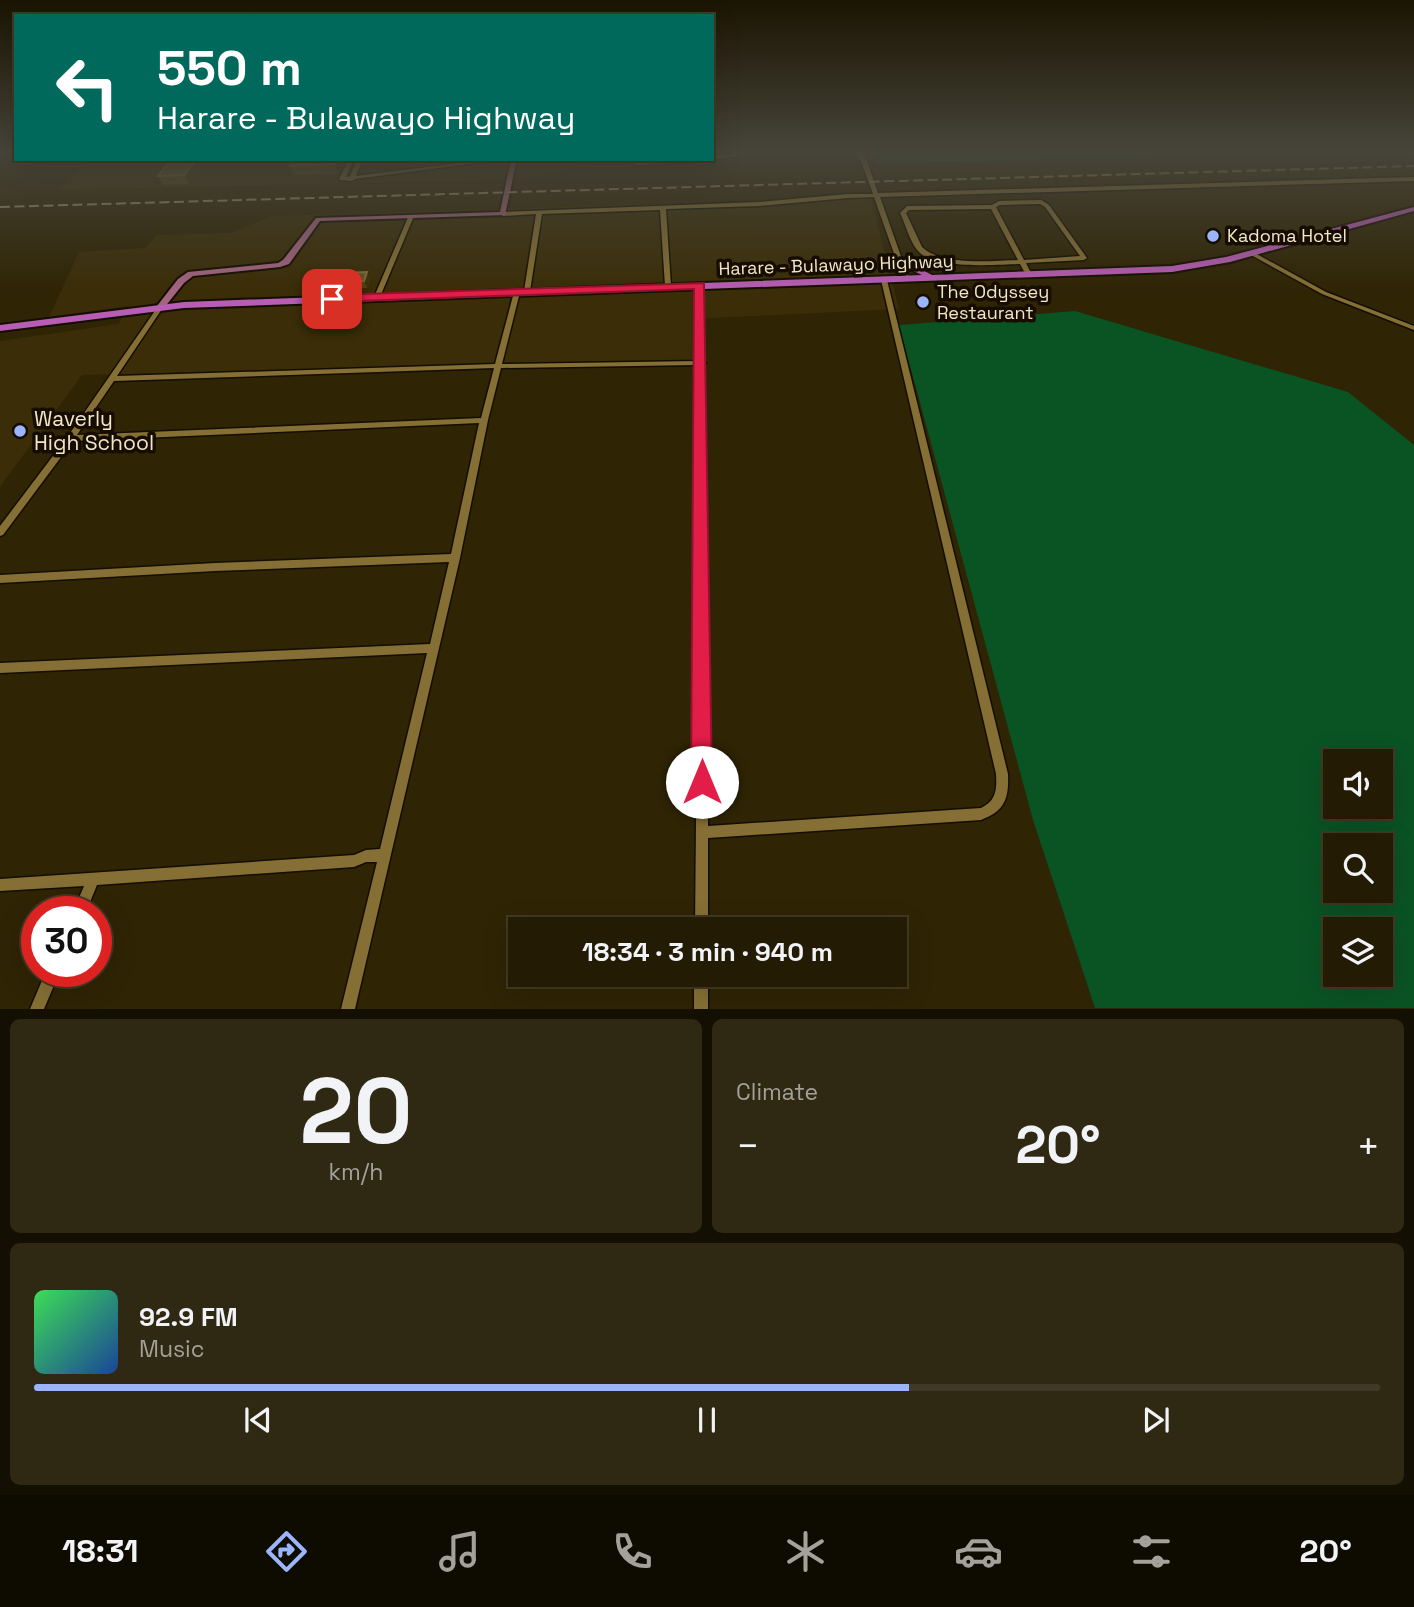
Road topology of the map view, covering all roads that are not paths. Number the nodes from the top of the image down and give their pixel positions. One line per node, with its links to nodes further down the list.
1 (506, 197): 8 (main road)
2 (841, 197): 5 (street)
3 (876, 197): 11 (street)
4 (993, 207): 12 (street); 12 (street); 12 (street)
5 (663, 208): 7 (street); 18 (street)
6 (1414, 209): 10 (highway, Harare - Bulawayo Highway)
7 (539, 213): 8 (street); 19 (street)
8 (503, 214): 9 (main road)
9 (411, 216): 20 (street); 21 (main road)
10 (1253, 254): 13 (highway, Harare - Bulawayo Highway); 23 (street)
11 (898, 260): 14 (highway); 15 (street)
12 (1021, 261): 13 (street)
13 (1029, 275): 14 (highway, Harare - Bulawayo Highway)
14 (939, 278): 15 (highway, Harare - Bulawayo Highway)
15 (906, 279): 16 (highway, Harare - Bulawayo Highway)
16 (884, 280): 17 (highway, Harare - Bulawayo Highway); 34 (street)
17 (700, 285): 18 (highway, Harare - Bulawayo Highway); 24 (street)
18 (668, 286): 19 (highway, Harare - Bulawayo Highway)
19 (522, 291): 20 (highway, Harare - Bulawayo Highway); 25 (street)
20 (377, 297): 21 (highway, Harare - Bulawayo Highway)
21 (161, 306): 22 (highway, Harare - Bulawayo Highway); 26 (street)
22 (0, 328)
23 (1414, 328)
24 (702, 363): 25 (street); 34 (street)
25 (498, 366): 26 (street); 27 (street)
26 (110, 379): 28 (street)
27 (484, 420): 28 (street); 30 (street)
28 (71, 438): 29 (street)
29 (0, 533)
30 (455, 558): 31 (street); 32 (street)
31 (0, 579)
32 (434, 648): 33 (street); 35 (street)
33 (0, 668)
34 (701, 832): 39 (street)
35 (383, 855): 36 (street); 43 (street)
36 (92, 881): 37 (street); 38 (street)
37 (1, 887)
38 (86, 896)
39 (701, 917)
40 (46, 987): 42 (street)
41 (701, 987): 44 (street)
42 (37, 1009)
43 (348, 1009)
44 (701, 1009)

